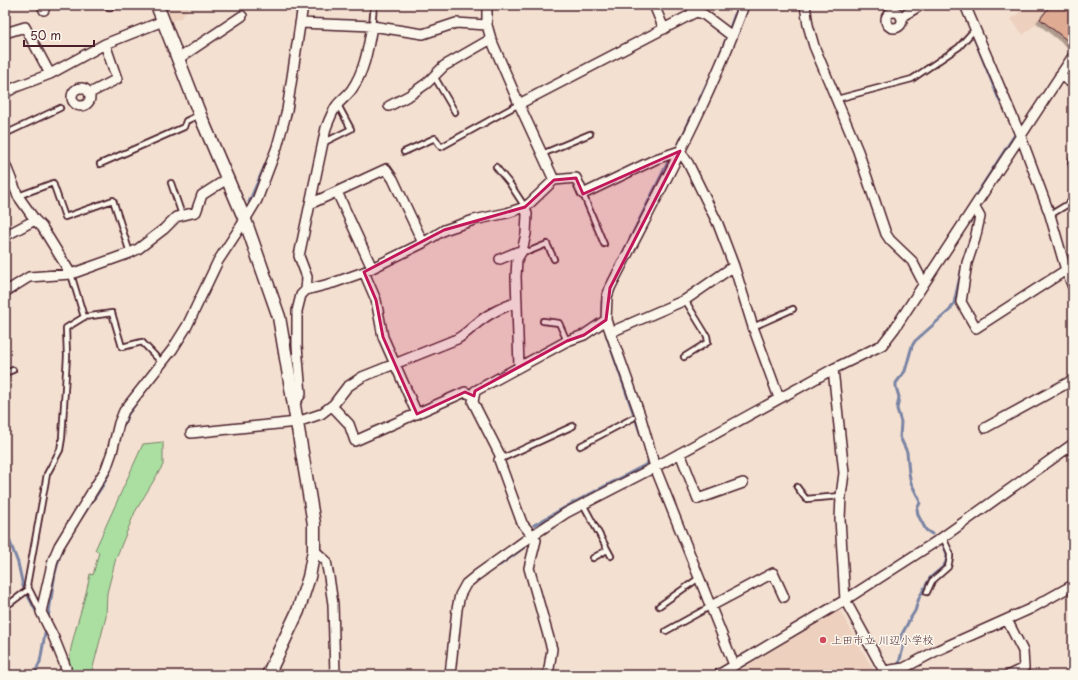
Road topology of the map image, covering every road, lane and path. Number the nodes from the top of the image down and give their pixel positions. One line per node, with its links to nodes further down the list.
1 (157, 5): 14 (street)
2 (303, 5): 15 (street)
3 (374, 5): 17 (lane)
4 (487, 5): 16 (street)
5 (654, 5): 18 (street)
6 (689, 5): 11 (street)
7 (743, 5): 21 (street)
8 (805, 5): 32 (street)
9 (921, 5): 13 (street)
10 (965, 5): 19 (street)
11 (696, 12): 18 (street); 21 (street)
12 (242, 16): 25 (street)
13 (901, 17)
14 (163, 20): 23 (street); 25 (street)
15 (300, 23): 17 (street); 64 (street)
16 (487, 25): 17 (street); 22 (street)
17 (372, 26): 33 (street)
18 (664, 29): 34 (street)
19 (972, 32): 32 (lane); 41 (street)
20 (5, 33): 26 (street)
21 (732, 36): 43 (street)
22 (492, 39): 28 (street); 34 (street)
23 (105, 44): 26 (street); 31 (street)
24 (1073, 56): 27 (street)
25 (178, 59): 38 (street)
26 (50, 74): 30 (street)
27 (1060, 75): 29 (street); 41 (street)
28 (434, 76): 35 (street); 37 (lane)
29 (1073, 84)
30 (5, 93)
31 (90, 93)
32 (838, 99): 76 (street)
33 (338, 104): 42 (street); 42 (lane)
34 (519, 104): 44 (lane); 45 (street)
35 (389, 106)
36 (60, 108): 39 (lane)
37 (455, 112)
38 (200, 115): 48 (lane); 51 (street)
39 (5, 134)
40 (590, 134): 45 (lane)
41 (1021, 136): 60 (street); 62 (street)
42 (323, 143): 58 (street)
43 (680, 151): 55 (street); 72 (street); 85 (street)
44 (404, 152)
45 (542, 154): 52 (street)
46 (1073, 157): 50 (lane)
47 (5, 164): 56 (street)
48 (100, 164)
49 (496, 167): 59 (lane)
50 (1073, 167)
51 (227, 179): 61 (street); 64 (street)
52 (554, 180): 55 (street); 59 (street)
53 (171, 183): 61 (lane)
54 (337, 192): 58 (street); 66 (street); 73 (street)
55 (583, 194): 67 (lane)
56 (18, 196): 63 (street); 69 (lane)
57 (1073, 201): 62 (lane)
58 (310, 204): 78 (street)
59 (524, 207): 66 (street); 68 (street)
60 (974, 208): 74 (street); 76 (street)
61 (182, 215): 69 (street)
62 (1050, 215): 74 (street)
63 (35, 220): 65 (street); 75 (street)
64 (245, 220): 90 (street); 99 (street)
65 (5, 236)
66 (423, 243): 73 (street)
67 (604, 244)
68 (522, 252): 70 (street); 71 (lane); 81 (street)
69 (130, 253): 75 (street)
70 (500, 259)
71 (554, 259)
72 (734, 266): 80 (street); 86 (street)
73 (368, 270): 78 (street); 91 (street)
74 (1066, 270): 77 (street)
75 (71, 274): 79 (street); 83 (lane)
76 (924, 284): 93 (street)
77 (1073, 287)
78 (306, 290): 99 (street)
79 (5, 292)
80 (685, 300): 87 (street); 89 (lane)
81 (517, 302): 91 (street); 92 (street)
82 (793, 309): 86 (lane)
83 (84, 317): 90 (lane); 124 (lane)
84 (543, 320): 88 (lane)
85 (606, 320): 87 (street); 88 (street)
86 (753, 327): 98 (street)
87 (610, 332): 102 (street)
88 (567, 340): 92 (street)
89 (684, 357)
90 (162, 363): 131 (street)
91 (396, 364): 100 (street); 101 (street)
92 (519, 367): 97 (street)
93 (833, 369): 98 (street); 114 (street)
94 (13, 370): 95 (lane)
95 (5, 373)
96 (1073, 380): 105 (street)
97 (474, 396): 101 (street); 110 (street)
98 (780, 398): 109 (street)
99 (294, 404): 103 (street)
100 (332, 406): 101 (street); 103 (street)
101 (417, 414)
102 (637, 416): 108 (lane); 111 (street)
103 (297, 422): 106 (street); 118 (street)
104 (573, 426): 110 (lane)
105 (985, 428)
106 (191, 433)
107 (1073, 444): 117 (street)
108 (580, 446)
109 (680, 453): 111 (street); 112 (street)
110 (499, 460): 116 (street)
111 (655, 467): 115 (street); 122 (street)
112 (743, 483)
113 (796, 487): 114 (lane)
114 (841, 496): 127 (street)
115 (583, 504): 116 (street); 119 (lane)
116 (533, 535): 139 (street); 140 (street)
117 (943, 537): 125 (lane); 127 (street)
118 (314, 550): 137 (street); 138 (street)
119 (607, 550): 120 (lane); 121 (lane)
120 (611, 556)
121 (593, 558)
122 (699, 578): 128 (lane); 129 (street)
123 (1073, 585): 132 (street)
124 (29, 589): 130 (lane); 131 (lane)
125 (927, 592)
126 (784, 598): 129 (street)
127 (845, 600): 134 (street); 135 (street)
128 (659, 606)
129 (711, 606): 133 (lane); 134 (street)
130 (5, 607)
131 (44, 619): 136 (street)
132 (1007, 620): 135 (street); 142 (street)
133 (666, 631)
134 (734, 665): 141 (street)
135 (883, 673)
136 (63, 675)
137 (268, 675)
138 (335, 675)
139 (450, 675)
140 (548, 675)
141 (718, 675)
142 (1009, 675)

